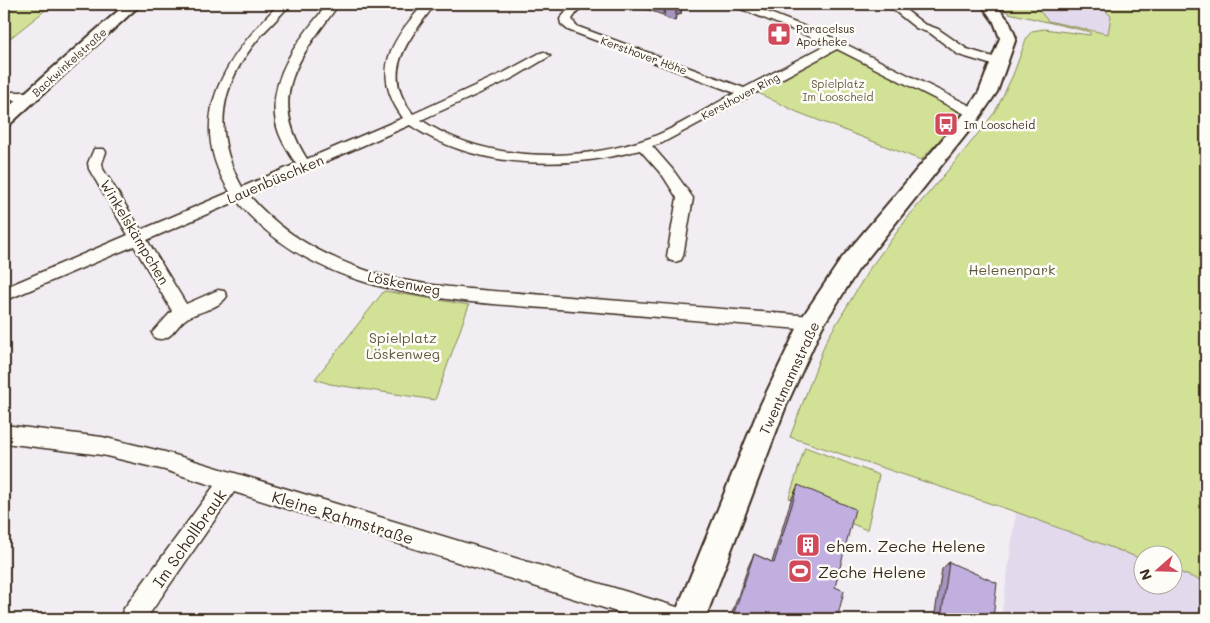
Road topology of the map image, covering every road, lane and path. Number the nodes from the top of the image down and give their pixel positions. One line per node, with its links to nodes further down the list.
1 (134, 4): 14 (street, Backwinkelstraße)
2 (285, 4): 21 (street, Löskenweg)
3 (334, 4): 20 (street)
4 (430, 4): 16 (street, Kersthover Ring)
5 (578, 4): 12 (street, Kersthover Höhe)
6 (738, 4): 9 (street)
7 (891, 4): 11 (street)
8 (988, 4): 11 (street, Twentmannstraße)
9 (836, 44): 12 (street, Kersthover Ring); 15 (street)
10 (544, 56): 16 (street, Lauenbüschken)
11 (999, 63): 15 (street, Twentmannstraße)
12 (745, 93): 18 (street, Kersthover Ring)
13 (4, 96): 14 (street)
14 (30, 96): 17 (street, Backwinkelstraße)
15 (974, 113): 27 (street, Twentmannstraße)
16 (412, 119): 18 (street, Kersthover Ring); 20 (street, Lauenbüschken)
17 (4, 120)
18 (643, 145): 23 (street)
19 (99, 152): 22 (street, Winkelskämpchen)
20 (304, 166): 21 (street, Lauenbüschken)
21 (239, 194): 22 (street, Lauenbüschken); 27 (street, Löskenweg)
22 (138, 237): 24 (street, Lauenbüschken); 26 (street, Winkelskämpchen)
23 (675, 256)
24 (4, 295)
25 (218, 296): 26 (street)
26 (182, 312): 28 (street)
27 (812, 323): 33 (street, Twentmannstraße)
28 (161, 333)
29 (4, 434): 30 (street, Kleine Rahmstraße)
30 (229, 482): 31 (street, Im Schollbrauk); 32 (street, Kleine Rahmstraße)
31 (132, 619)
32 (677, 619)
33 (689, 619)

